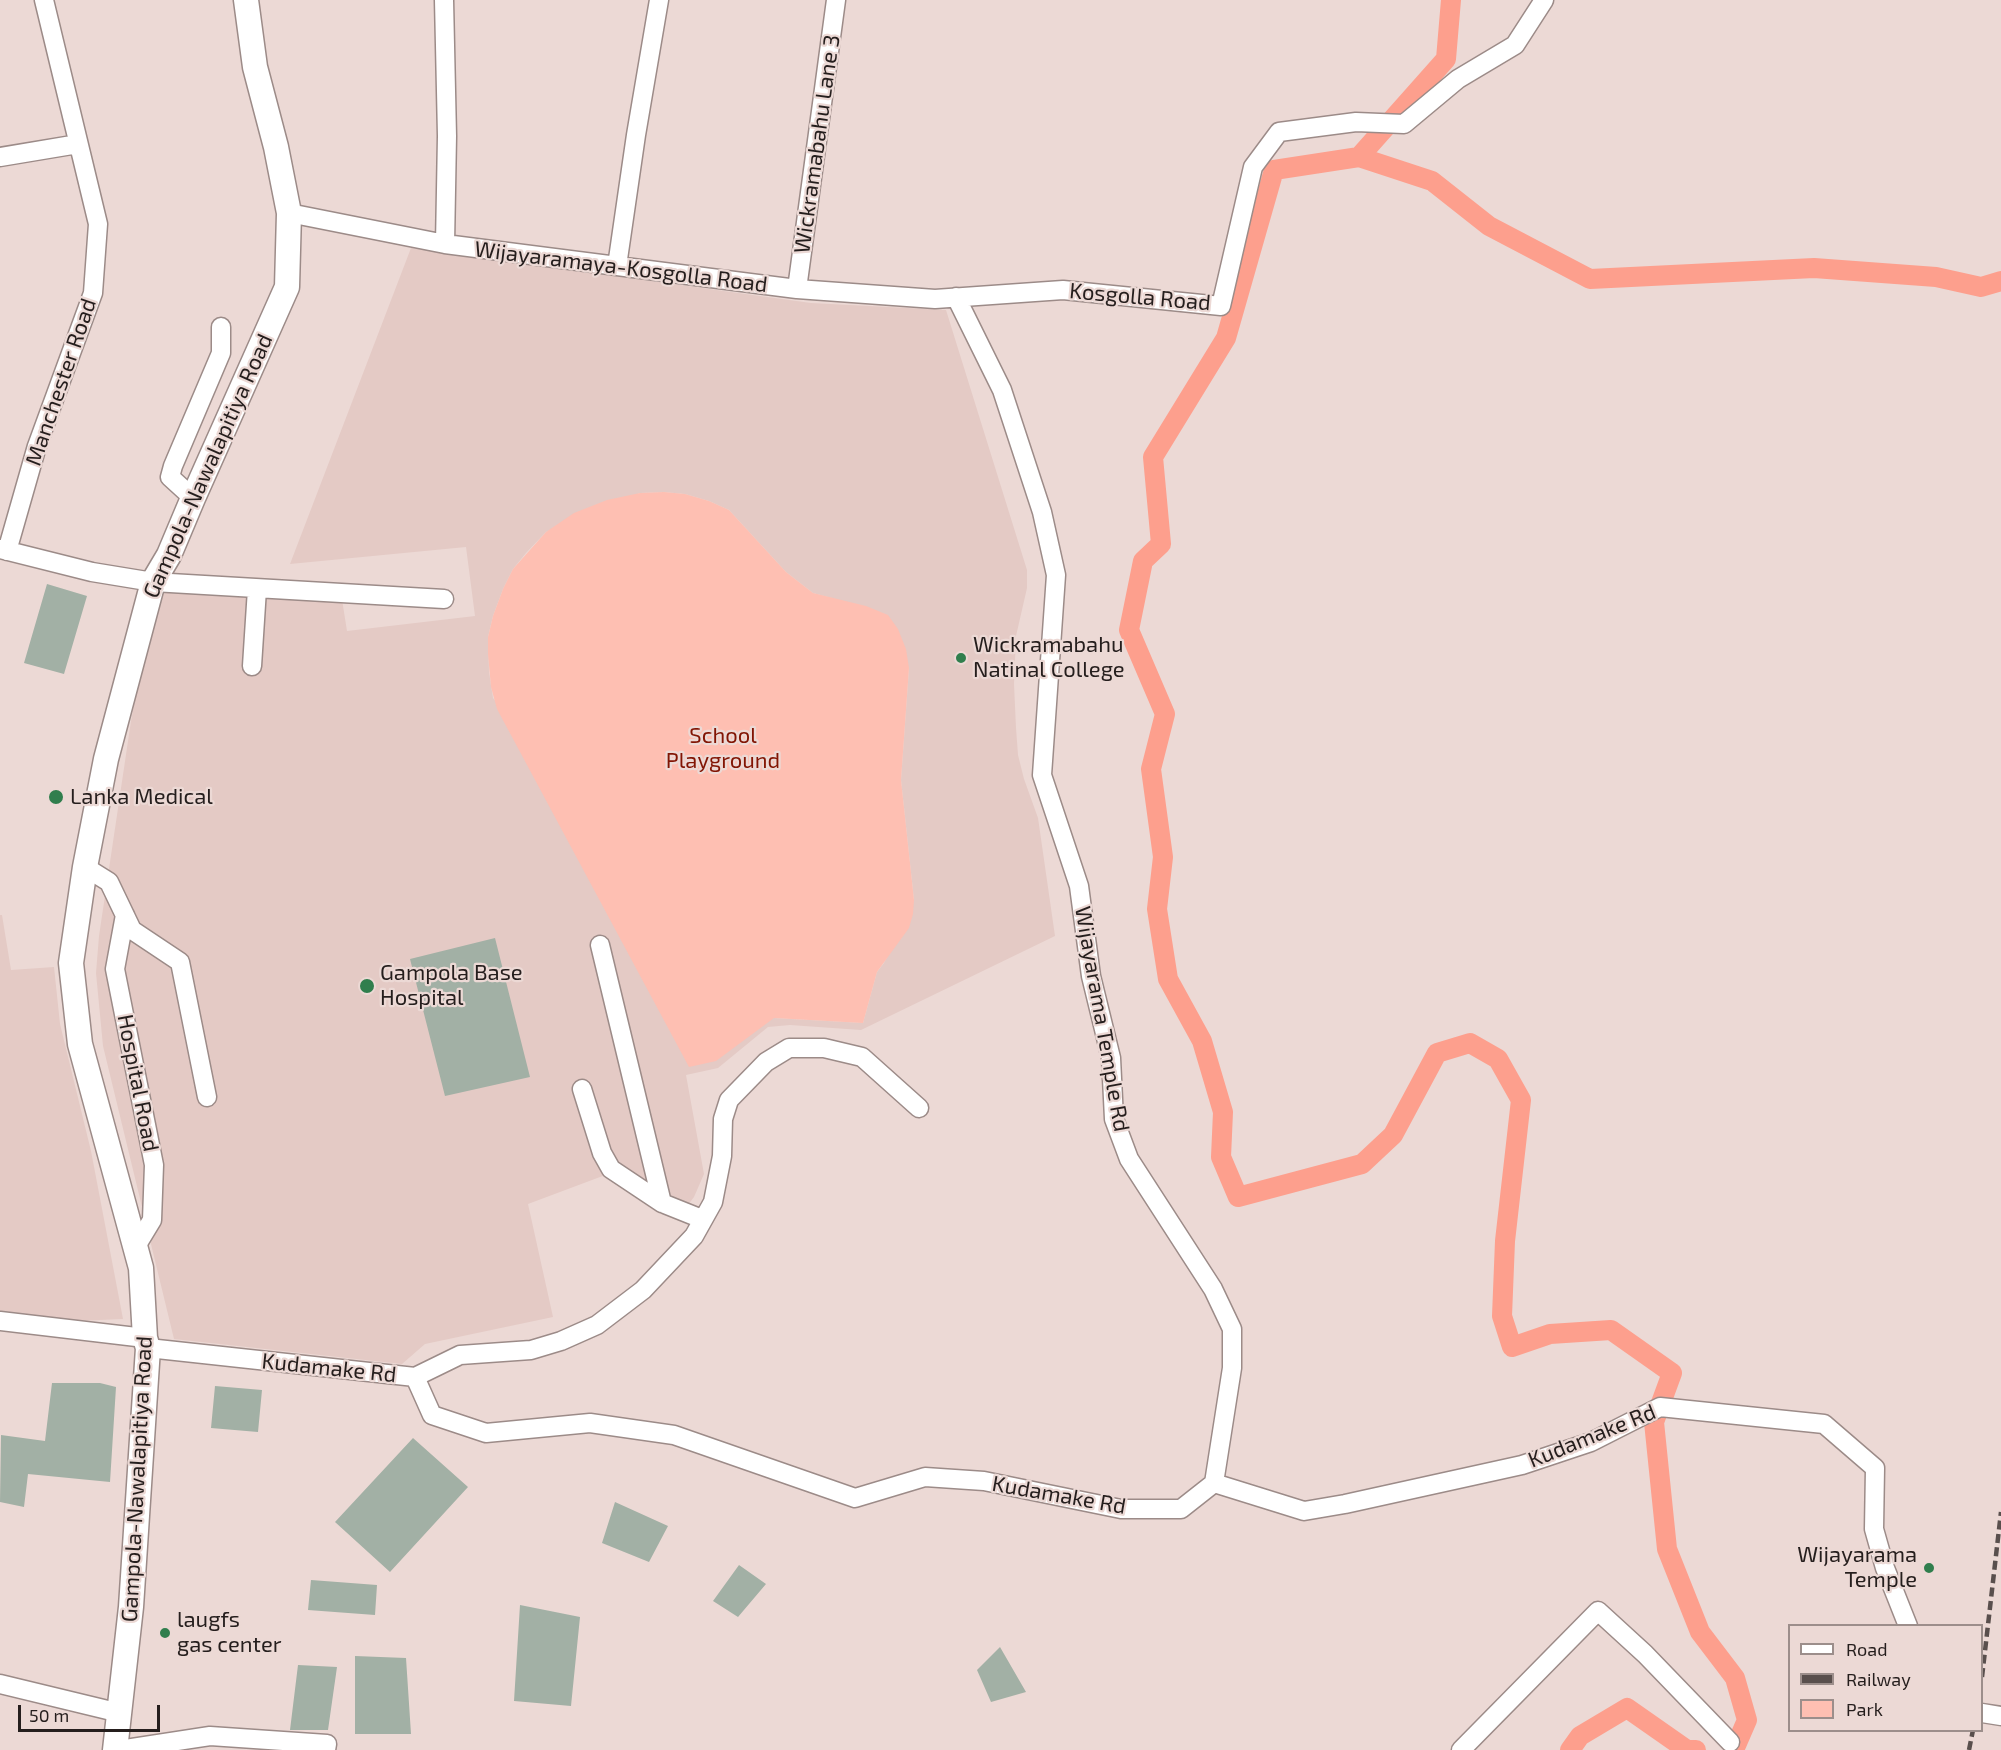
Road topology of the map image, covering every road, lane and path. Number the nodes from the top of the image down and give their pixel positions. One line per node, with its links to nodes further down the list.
1 (44, 0): 7 (street, Manchester Road)
2 (246, 0): 9 (main road, Gampola-Nawalapitiya Road)
3 (444, 0): 10 (street)
4 (659, 0): 11 (street)
5 (836, 0): 12 (street, Wickramabahu Lane 3)
6 (1544, 0): 13 (street, Kosgolla Road)
7 (78, 144): 8 (street); 16 (street, Manchester Road)
8 (0, 158)
9 (289, 213): 10 (street, Wijayaramaya-Kosgolla Road); 15 (main road, Gampola-Nawalapitiya Road)
10 (445, 244): 11 (street, Wijayaramaya-Kosgolla Road)
11 (617, 266): 12 (street, Wijayaramaya-Kosgolla Road)
12 (797, 289): 13 (street, Wijayaramaya-Kosgolla Road)
13 (956, 297): 33 (street, Wijayarama Temple Rd)
14 (221, 327): 15 (street)
15 (193, 498): 17 (main road, Gampola-Nawalapitiya Road)
16 (3, 550): 17 (street)
17 (153, 582): 18 (street); 21 (main road, Gampola-Nawalapitiya Road)
18 (257, 589): 19 (street); 20 (street)
19 (444, 599)
20 (252, 666)
21 (85, 867): 22 (street); 29 (main road, Gampola-Nawalapitiya Road)
22 (124, 915): 25 (street); 29 (street, Hospital Road)
23 (600, 945): 27 (street)
24 (582, 1089): 27 (street)
25 (207, 1097)
26 (918, 1108): 28 (street)
27 (662, 1203): 28 (street)
28 (702, 1219): 32 (street)
29 (135, 1248): 31 (main road, Gampola-Nawalapitiya Road)
30 (0, 1321): 31 (street, Kudamake Rd)
31 (147, 1343): 32 (street, Kudamake Rd); 36 (main road, Gampola-Nawalapitiya Road)
32 (415, 1377): 33 (street, Kudamake Rd)
33 (1214, 1484): 34 (street, Kudamake Rd)
34 (1907, 1624)
35 (0, 1684): 36 (street)
36 (120, 1713): 40 (main road, Gampola-Nawalapitiya Road)
37 (1983, 1713): 38 (street)
38 (2001, 1716)
39 (1730, 1742): 42 (street)
40 (117, 1750): 41 (street)
41 (326, 1750)
42 (1461, 1750)

